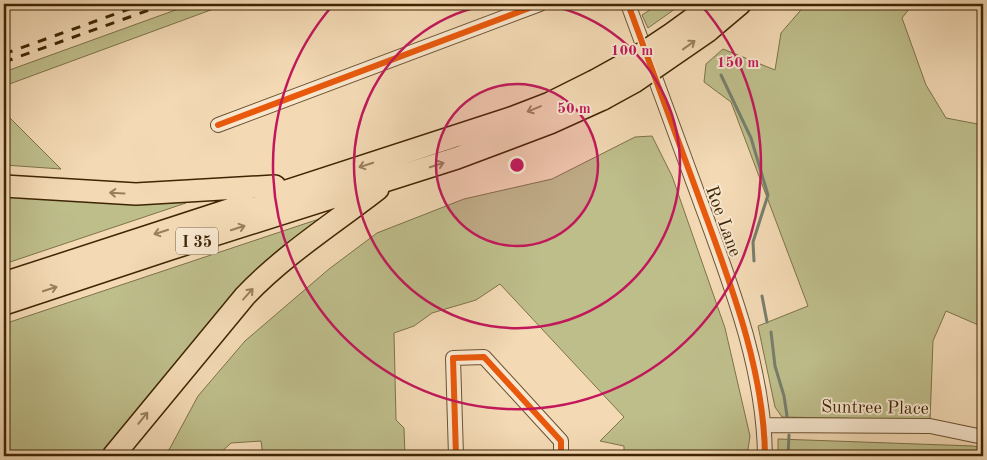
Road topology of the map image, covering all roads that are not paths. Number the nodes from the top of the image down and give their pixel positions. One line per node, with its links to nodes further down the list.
1 (540, 4): 6 (street)
2 (628, 4): 12 (street, Roe Lane)
3 (740, 4): 4 (highway, I 35)
4 (705, 17): 5 (highway, I 35, bridge)
5 (598, 90): 7 (highway, I 35, one-way to 5); 8 (highway, I 35, one-way to 8)
6 (218, 125)
7 (390, 180): 11 (highway, I 35, one-way to 7); 14 (highway, one-way to 7)
8 (307, 184): 9 (highway, one-way to 9); 10 (highway, I 35, one-way to 10)
9 (4, 186)
10 (4, 283)
11 (4, 304)
12 (764, 425): 13 (street, Suntree Place); 17 (street, Roe Lane)
13 (983, 437)
14 (113, 456)
15 (456, 456): 16 (street)
16 (561, 456)
17 (765, 456)

